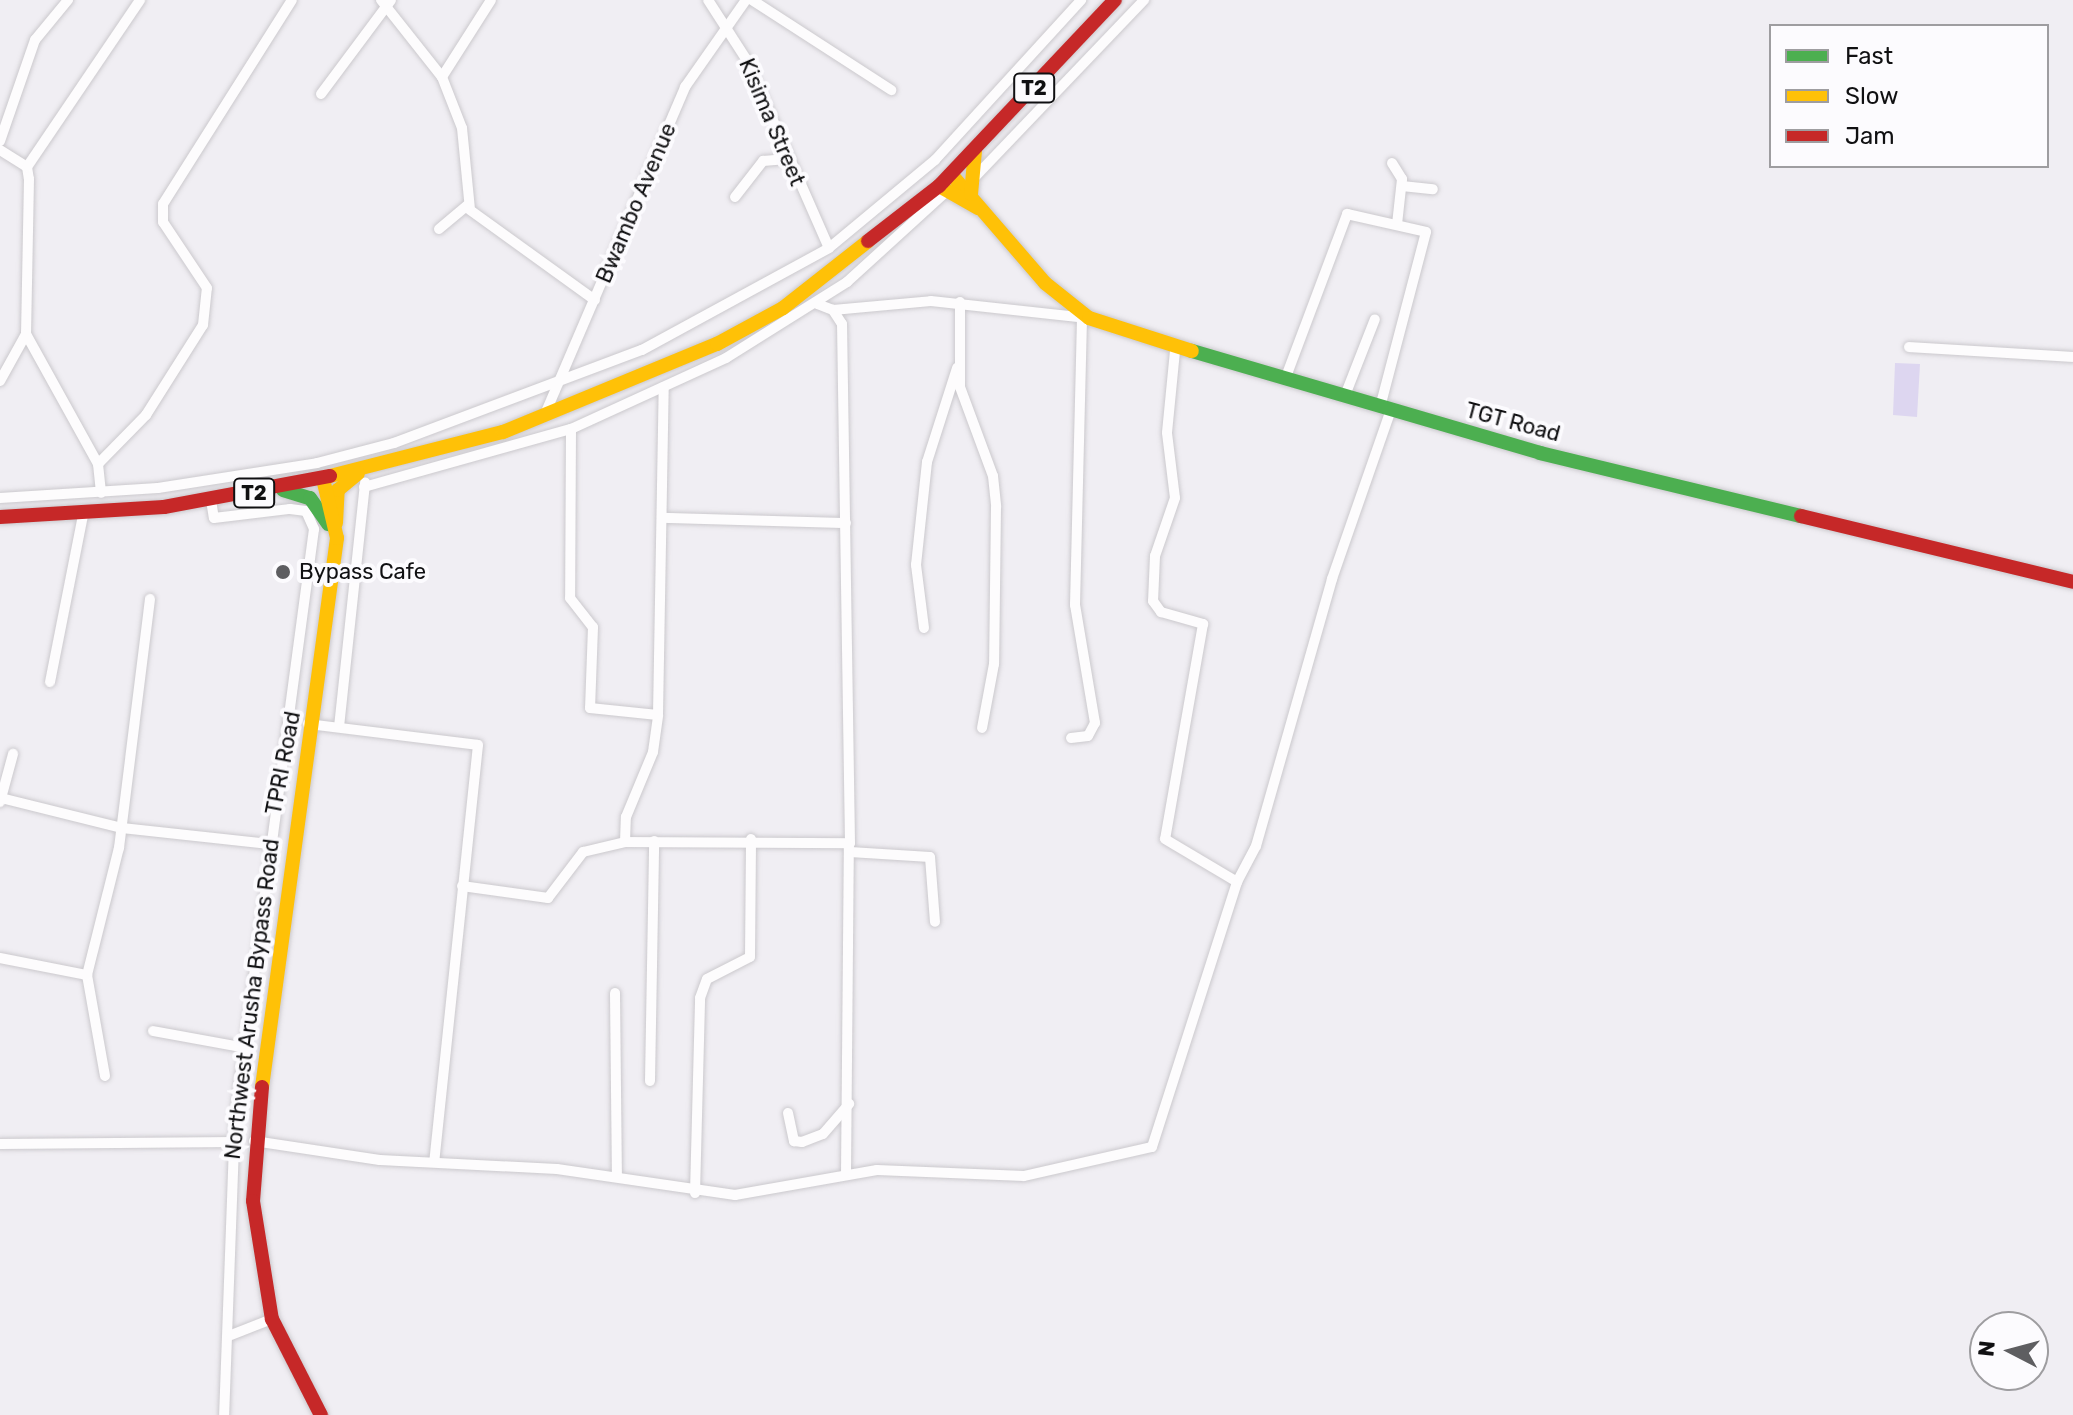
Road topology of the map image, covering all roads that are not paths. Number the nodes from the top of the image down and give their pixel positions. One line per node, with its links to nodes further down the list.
1 (68, 0): 16 (street)
2 (140, 0): 21 (street)
3 (292, 0): 52 (street)
4 (491, 0): 13 (street)
5 (708, 0): 12 (street, Kisima Street)
6 (746, 0): 12 (street, Bwambo Avenue)
7 (752, 0): 14 (street)
8 (1081, 0): 32 (street)
9 (1115, 0): 18 (main road, T2)
10 (1144, 0): 24 (street)
11 (386, 2): 13 (street); 15 (street)
12 (726, 22): 19 (street, Kisima Street); 33 (street, Bwambo Avenue)
13 (442, 77): 28 (street)
14 (891, 90)
15 (321, 94)
16 (0, 141)
17 (0, 150): 21 (street)
18 (975, 151): 22 (main road, T2); 24 (main road)
19 (787, 159): 27 (street); 32 (street, Kisima Street)
20 (1392, 163): 23 (street)
21 (27, 167): 39 (street)
22 (951, 174): 24 (main road, TGT Road); 25 (main road, T2)
23 (1402, 186): 26 (street); 30 (street)
24 (972, 187): 29 (main road, TGT Road)
25 (943, 189): 29 (main road); 35 (street); 50 (main road, T2)
26 (1433, 189)
27 (735, 197)
28 (468, 205): 31 (street); 33 (street)
29 (989, 214): 37 (main road, TGT Road)
30 (1397, 224): 44 (street); 49 (street)
31 (439, 229)
32 (829, 248): 46 (street)
33 (595, 300): 46 (street, Bwambo Avenue)
34 (960, 302): 36 (street); 37 (street); 43 (street)
35 (817, 304): 36 (street); 47 (street)
36 (833, 310): 63 (street)
37 (1086, 318): 41 (main road, TGT Road); 73 (street)
38 (1375, 319): 48 (street)
39 (26, 334): 45 (street); 52 (street)
40 (1909, 347): 42 (street)
41 (1175, 351): 44 (main road, TGT Road); 82 (street)
42 (2073, 357)
43 (958, 366): 67 (street); 72 (street)
44 (1287, 374): 48 (main road, TGT Road)
45 (0, 381)
46 (555, 381): 50 (street, Bwambo Avenue); 57 (street)
47 (664, 387): 51 (street); 62 (street)
48 (1346, 393): 49 (main road, TGT Road)
49 (1385, 408): 65 (main road, TGT Road); 82 (street)
50 (544, 416): 53 (main road, T2)
51 (571, 429): 55 (street); 69 (street)
52 (98, 464): 57 (street)
53 (366, 469): 54 (main road, T2); 55 (street); 64 (main road)
54 (319, 480): 56 (main road, T2); 64 (main road)
55 (364, 487): 71 (street)
56 (278, 489): 59 (main road, T2); 64 (main road)
57 (101, 493): 58 (street)
58 (0, 498)
59 (211, 500): 60 (main road, T2); 80 (street, TPRI Road)
60 (83, 515): 61 (main road, T2); 68 (street)
61 (0, 517)
62 (666, 518): 63 (street); 69 (street)
63 (846, 523): 81 (street)
64 (332, 524): 70 (main road, Northwest Arusha Bypass Road)
65 (2073, 582)
66 (150, 599): 76 (street)
67 (924, 628)
68 (50, 682)
69 (658, 715): 79 (street)
70 (308, 724): 71 (street); 94 (main road, Northwest Arusha Bypass Road)
71 (339, 727): 83 (street)
72 (982, 728)
73 (1071, 738)
74 (13, 754): 75 (street)
75 (1, 800): 76 (street)
76 (122, 828): 80 (street); 86 (street)
77 (751, 839): 78 (street); 81 (street); 100 (street)
78 (654, 841): 79 (street); 91 (street)
79 (625, 842): 83 (street)
80 (269, 844): 89 (street, TPRI Road)
81 (849, 848): 84 (street); 92 (street)
82 (1237, 882): 98 (street)
83 (462, 886): 97 (street)
84 (935, 922)
85 (0, 958): 86 (street)
86 (87, 975): 90 (street)
87 (615, 993): 99 (street)
88 (153, 1031): 89 (street)
89 (247, 1048): 95 (street, TPRI Road)
90 (105, 1076)
91 (650, 1081)
92 (849, 1104): 93 (street); 98 (street)
93 (788, 1113)
94 (254, 1141): 97 (street); 101 (main road, Northwest Arusha Bypass Road)
95 (235, 1142): 96 (street); 102 (street, TPRI Road)
96 (0, 1144)
97 (434, 1162): 99 (street)
98 (846, 1174): 100 (street)
99 (617, 1176): 100 (street)
100 (695, 1193)
101 (272, 1319): 102 (street); 104 (main road, Northwest Arusha Bypass Road)
102 (231, 1335): 103 (street, TPRI Road)
103 (224, 1415)
104 (321, 1415)

